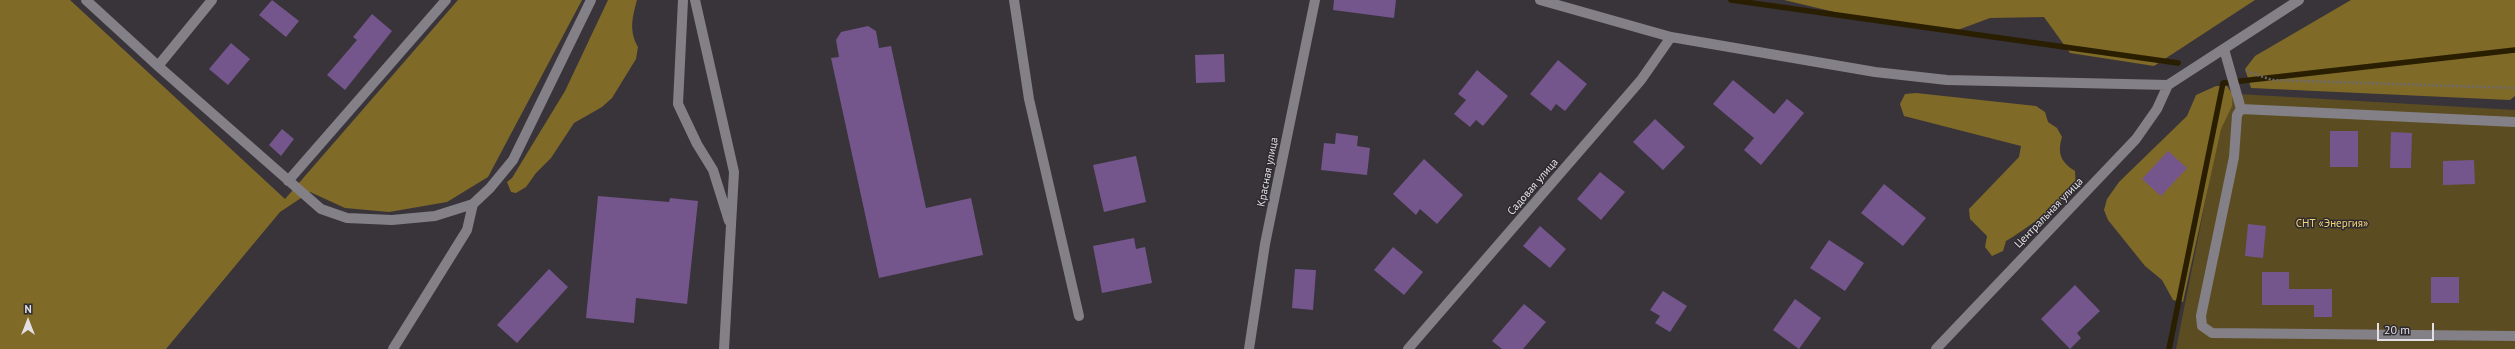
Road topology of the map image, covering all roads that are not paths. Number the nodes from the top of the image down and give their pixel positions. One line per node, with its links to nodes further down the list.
1 (86, 0): 13 (street)
2 (212, 0): 13 (street)
3 (446, 0): 17 (street)
4 (591, 0): 18 (street)
5 (683, 0): 19 (street)
6 (696, 0): 19 (street)
7 (1014, 0): 20 (street)
8 (1315, 0): 24 (street, Красная улица)
9 (1540, 0): 11 (street)
10 (2299, 0): 12 (street)
11 (1671, 37): 14 (street); 25 (street, Садовая улица)
12 (2224, 49): 14 (street); 15 (street)
13 (158, 66): 17 (street)
14 (2168, 85): 26 (street, Центральная улица)
15 (2241, 109): 16 (street); 21 (street)
16 (2515, 122)
17 (288, 181): 18 (street)
18 (473, 204): 22 (street)
19 (732, 235): 23 (street)
20 (1079, 316)
21 (2515, 336)
22 (393, 349)
23 (724, 349)
24 (1249, 349)
25 (1408, 349)
26 (1936, 349)

